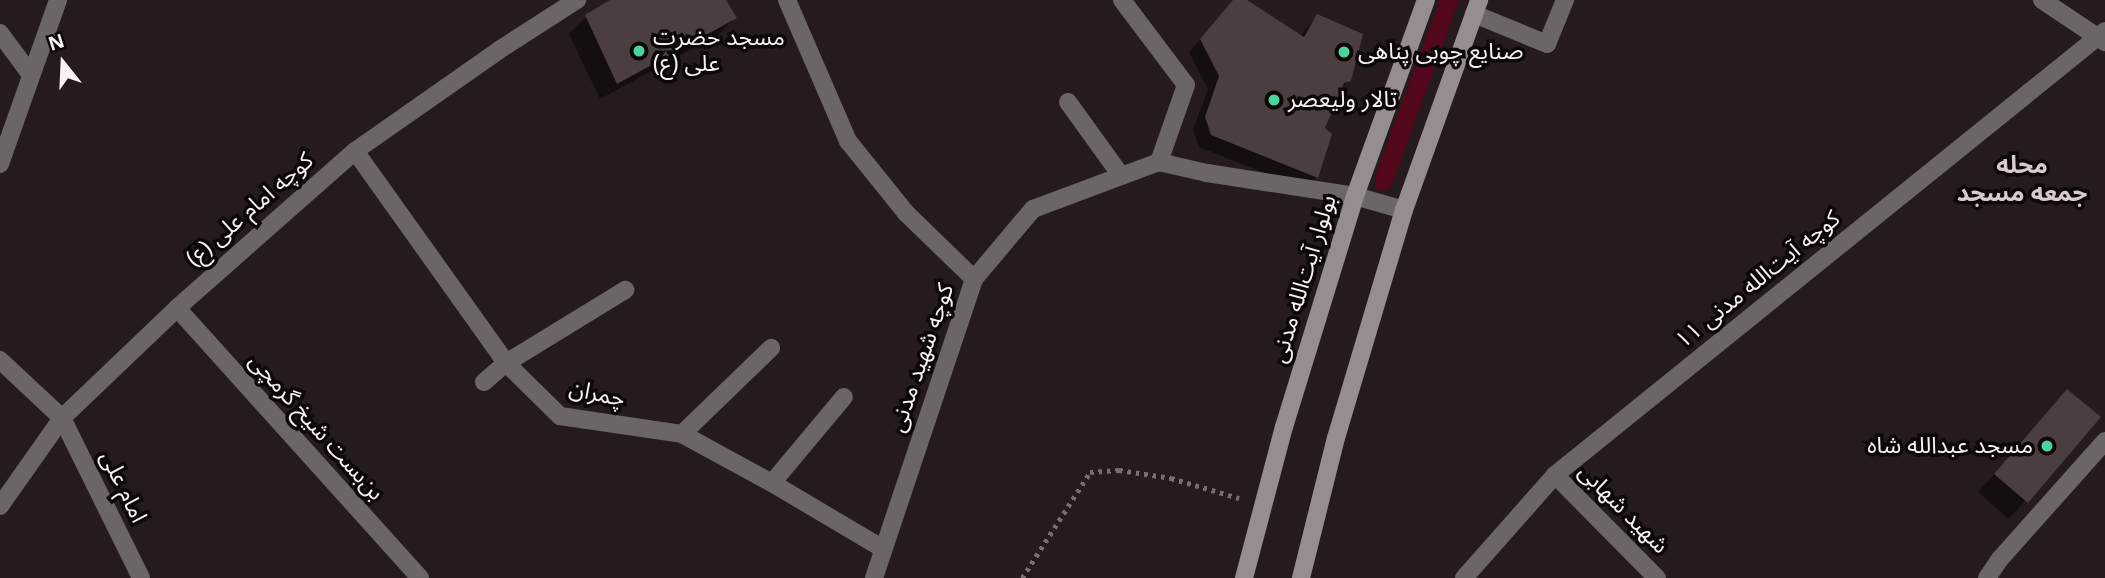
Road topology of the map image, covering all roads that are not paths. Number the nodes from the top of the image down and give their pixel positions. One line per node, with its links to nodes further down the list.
1 (58, 0): 11 (street)
2 (578, 0): 13 (street, کوچه امام علی (ع))
3 (787, 0): 19 (street)
4 (1122, 0): 14 (street)
5 (1426, 0): 17 (main road, بولوار آیت‌الله مدنی)
6 (1565, 0): 8 (street)
7 (2042, 0): 10 (street)
8 (1477, 7): 18 (main road)
9 (0, 33): 11 (street)
10 (2103, 36): 30 (street, کوچه آیت‌الله مدنی ۱۱)
11 (32, 75): 15 (street)
12 (1068, 102): 16 (street)
13 (355, 151): 21 (street, کوچه امام علی (ع)); 24 (street, چمران)
14 (1159, 162): 16 (street, کوچه شهید مدنی); 17 (street)
15 (0, 164)
16 (1120, 174): 19 (street, کوچه شهید مدنی)
17 (1355, 196): 18 (street); 37 (main road, بولوار آیت‌الله مدنی)
18 (1405, 209): 38 (main road)
19 (974, 279): 33 (street, کوچه شهید مدنی)
20 (625, 290): 24 (street)
21 (177, 307): 27 (street, کوچه امام علی (ع)); 35 (street, بن‌بست شیخ گرمچی)
22 (771, 348): 28 (street)
23 (0, 360): 27 (street)
24 (506, 363): 25 (street); 28 (street, چمران)
25 (484, 382)
26 (844, 397): 31 (street)
27 (62, 418): 32 (street, کوچه امام علی (ع)); 34 (street, امام علی)
28 (682, 434): 31 (street, چمران)
29 (2105, 440): 41 (street)
30 (1555, 475): 39 (street, کوچه آیت‌الله مدنی ۱۱); 40 (street, شهید شهابی)
31 (772, 483): 33 (street, چمران)
32 (0, 506)
33 (883, 550): 36 (street, کوچه شهید مدنی)
34 (141, 578)
35 (420, 578)
36 (874, 578)
37 (1244, 578)
38 (1301, 578)
39 (1464, 578)
40 (1657, 578)
41 (1987, 578)

